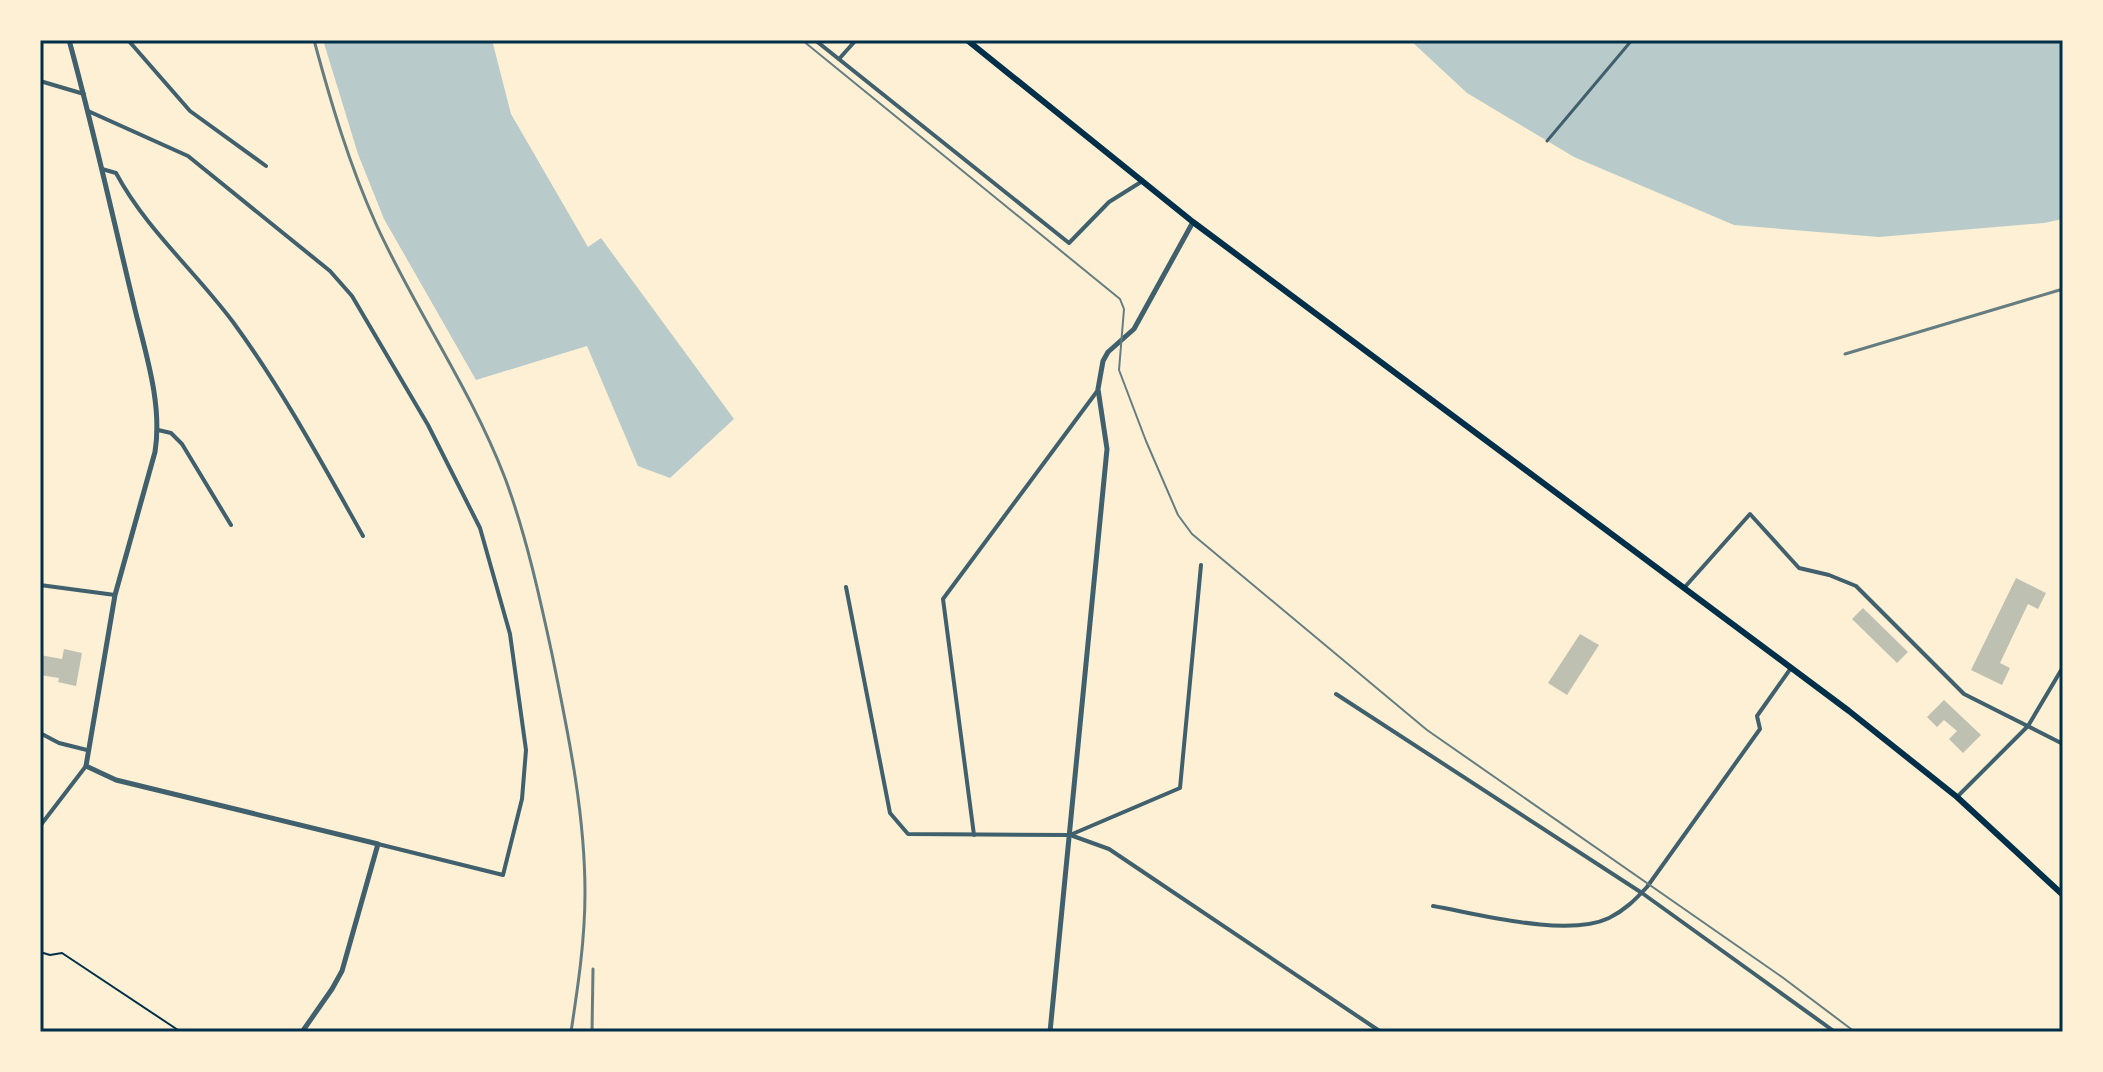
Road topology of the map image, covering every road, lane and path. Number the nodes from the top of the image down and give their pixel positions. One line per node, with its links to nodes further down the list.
1 (69, 40): 9 (street)
2 (128, 40): 12 (street)
3 (815, 40): 7 (street)
4 (856, 40): 7 (street)
5 (967, 40): 14 (main road)
6 (1632, 40): 11 (street)
7 (839, 59): 14 (street)
8 (40, 81): 9 (street)
9 (84, 94): 10 (street)
10 (88, 111): 13 (street); 37 (street)
11 (1547, 141)
12 (266, 166)
13 (102, 169): 17 (street); 19 (street)
14 (1141, 182): 15 (main road)
15 (1193, 222): 16 (street); 23 (main road)
16 (1098, 389): 35 (street); 36 (street)
17 (158, 430): 18 (street); 24 (street)
18 (231, 525)
19 (363, 536)
20 (1201, 565): 36 (street)
21 (40, 585): 24 (street)
22 (846, 587): 35 (street)
23 (1684, 588): 26 (main road); 28 (street)
24 (115, 595): 31 (street)
25 (2063, 667): 28 (street)
26 (1791, 668): 33 (main road); 38 (street)
27 (1336, 694): 38 (street)
28 (2028, 726): 30 (street); 33 (street)
29 (40, 733): 31 (street)
30 (2063, 744)
31 (87, 750): 32 (street)
32 (86, 766): 34 (street); 37 (street)
33 (1957, 797): 39 (main road)
34 (40, 826)
35 (974, 835): 36 (street)
36 (1070, 835): 44 (street); 45 (street)
37 (378, 844): 43 (street)
38 (1642, 893): 40 (street); 46 (street)
39 (2063, 895)
40 (1433, 906)
41 (40, 952): 42 (path)
42 (181, 1032)
43 (302, 1032)
44 (1050, 1032)
45 (1381, 1032)
46 (1835, 1032)

